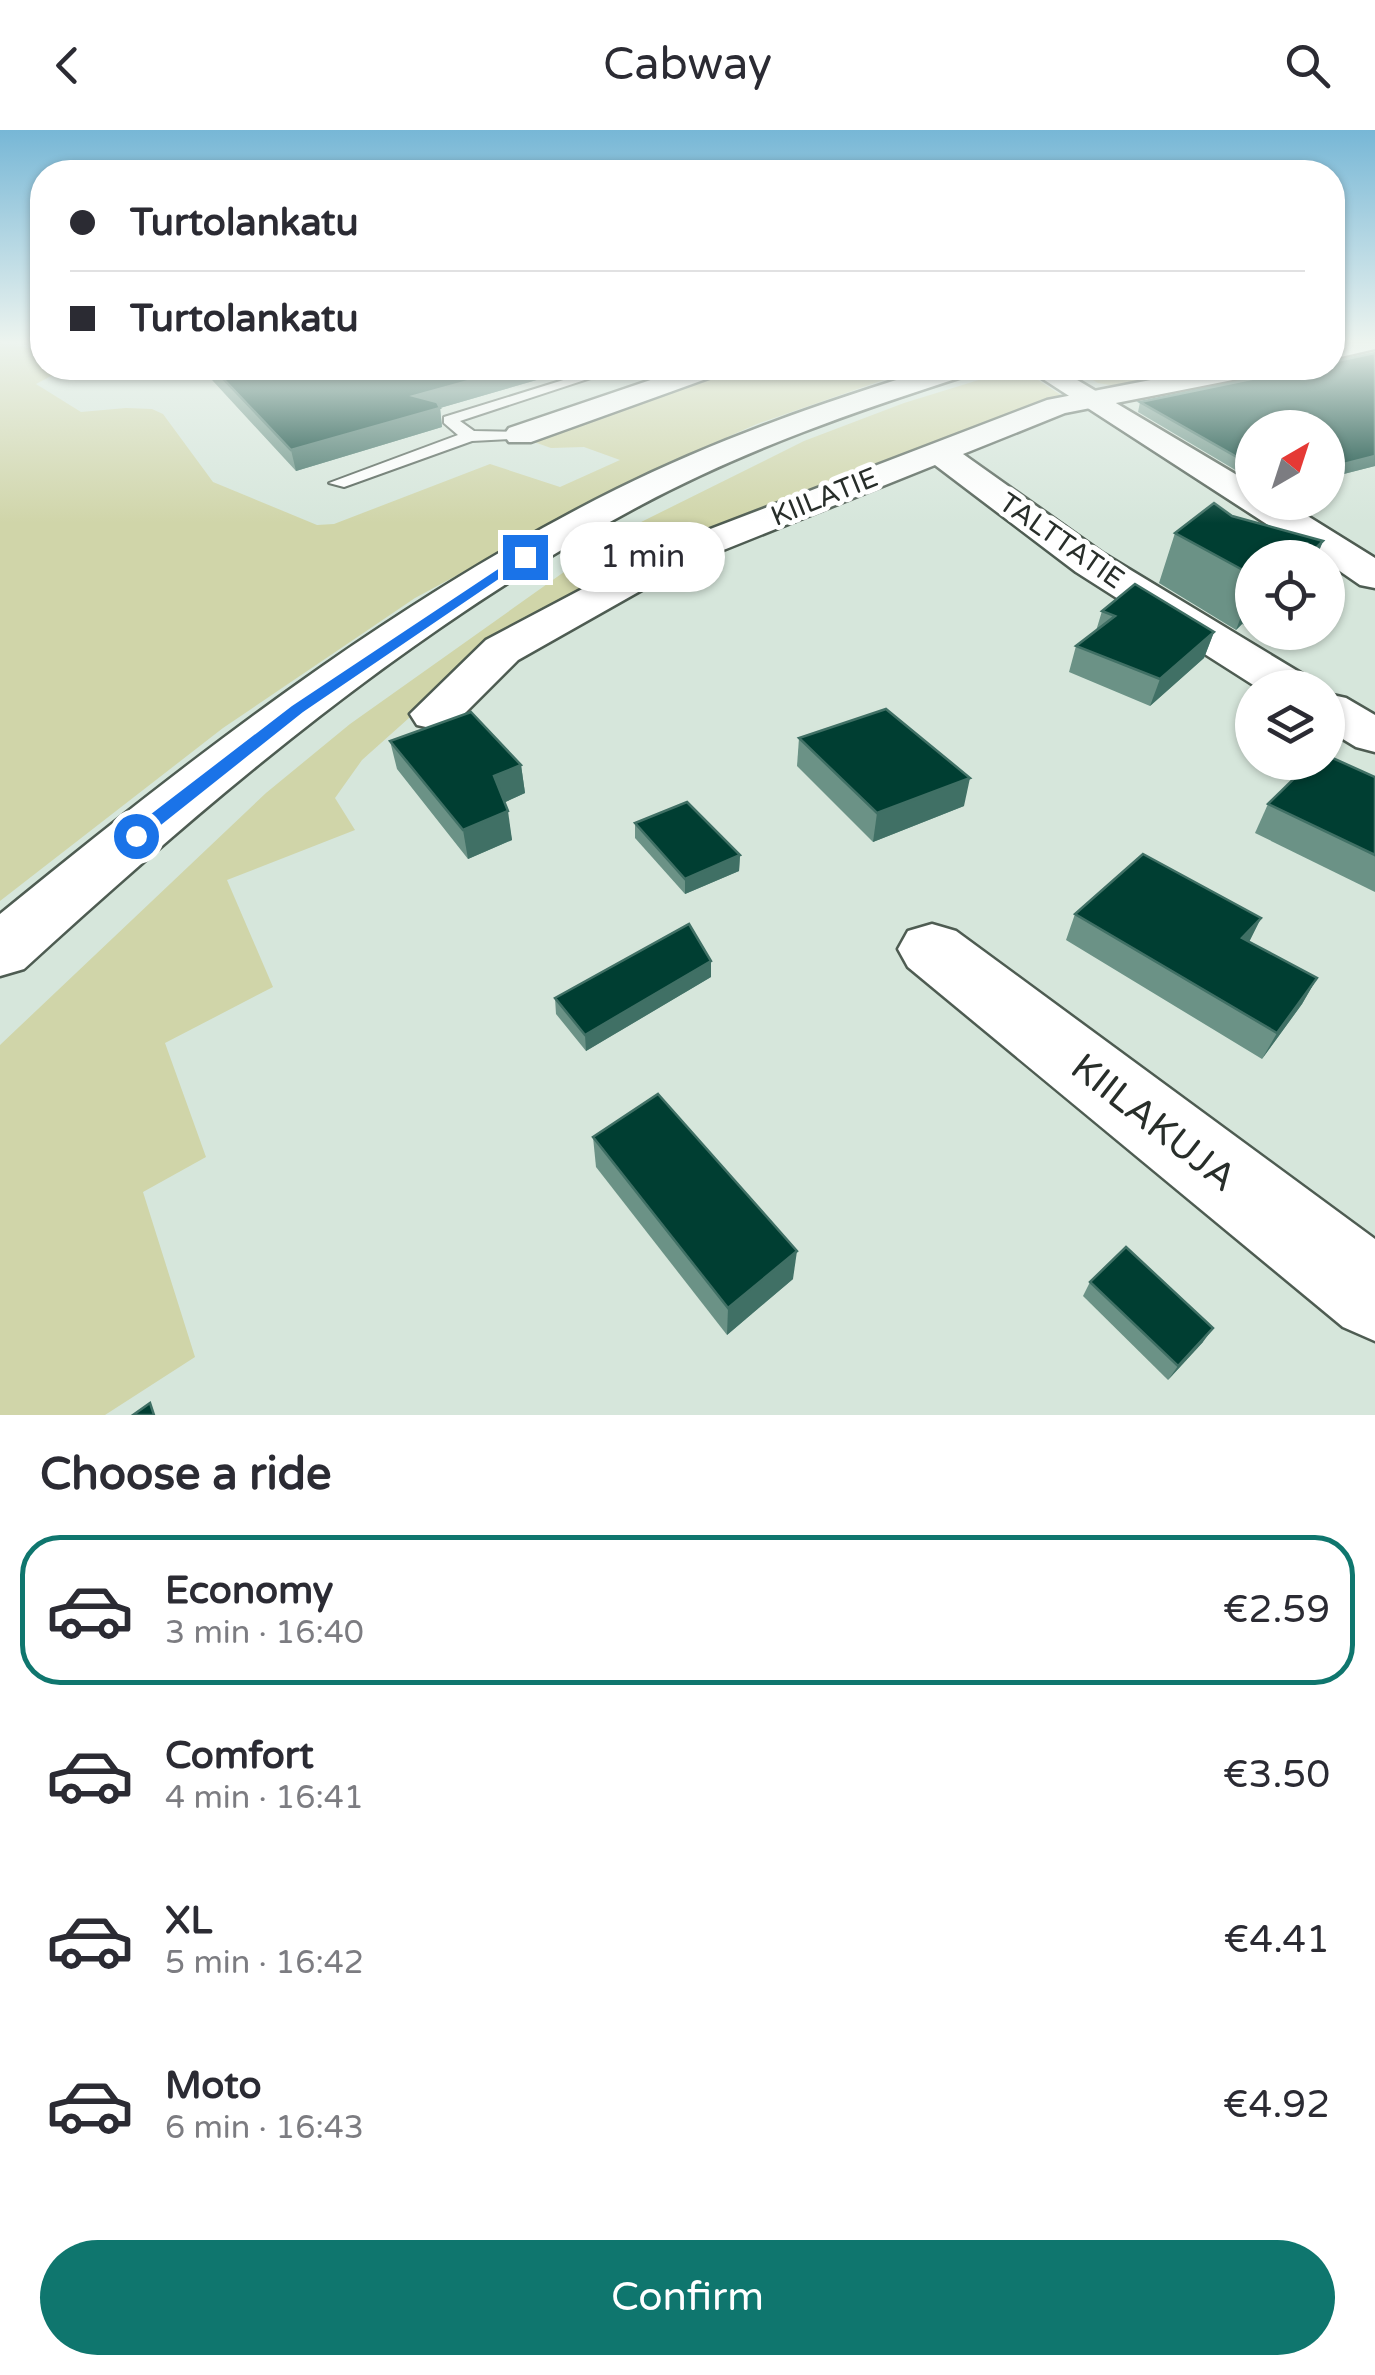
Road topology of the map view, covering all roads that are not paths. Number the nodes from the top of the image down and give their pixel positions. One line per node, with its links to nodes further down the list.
1 (502, 403): 7 (lane)
2 (611, 403): 6 (street)
3 (860, 403): 18 (street)
4 (1072, 403): 8 (street, KIILATIE)
5 (1098, 403): 10 (street)
6 (520, 435): 7 (lane)
7 (470, 436): 9 (lane)
8 (937, 451): 13 (street, TALTTATIE); 14 (street, KIILATIE)
9 (338, 482)
10 (1235, 487)
11 (1287, 520): 12 (street)
12 (1375, 576)
13 (1263, 670)
14 (435, 714)
15 (1345, 719): 16 (street)
16 (1375, 736)
17 (932, 949): 19 (street, KIILAKUJA)
18 (0, 951)
19 (1375, 1295)

